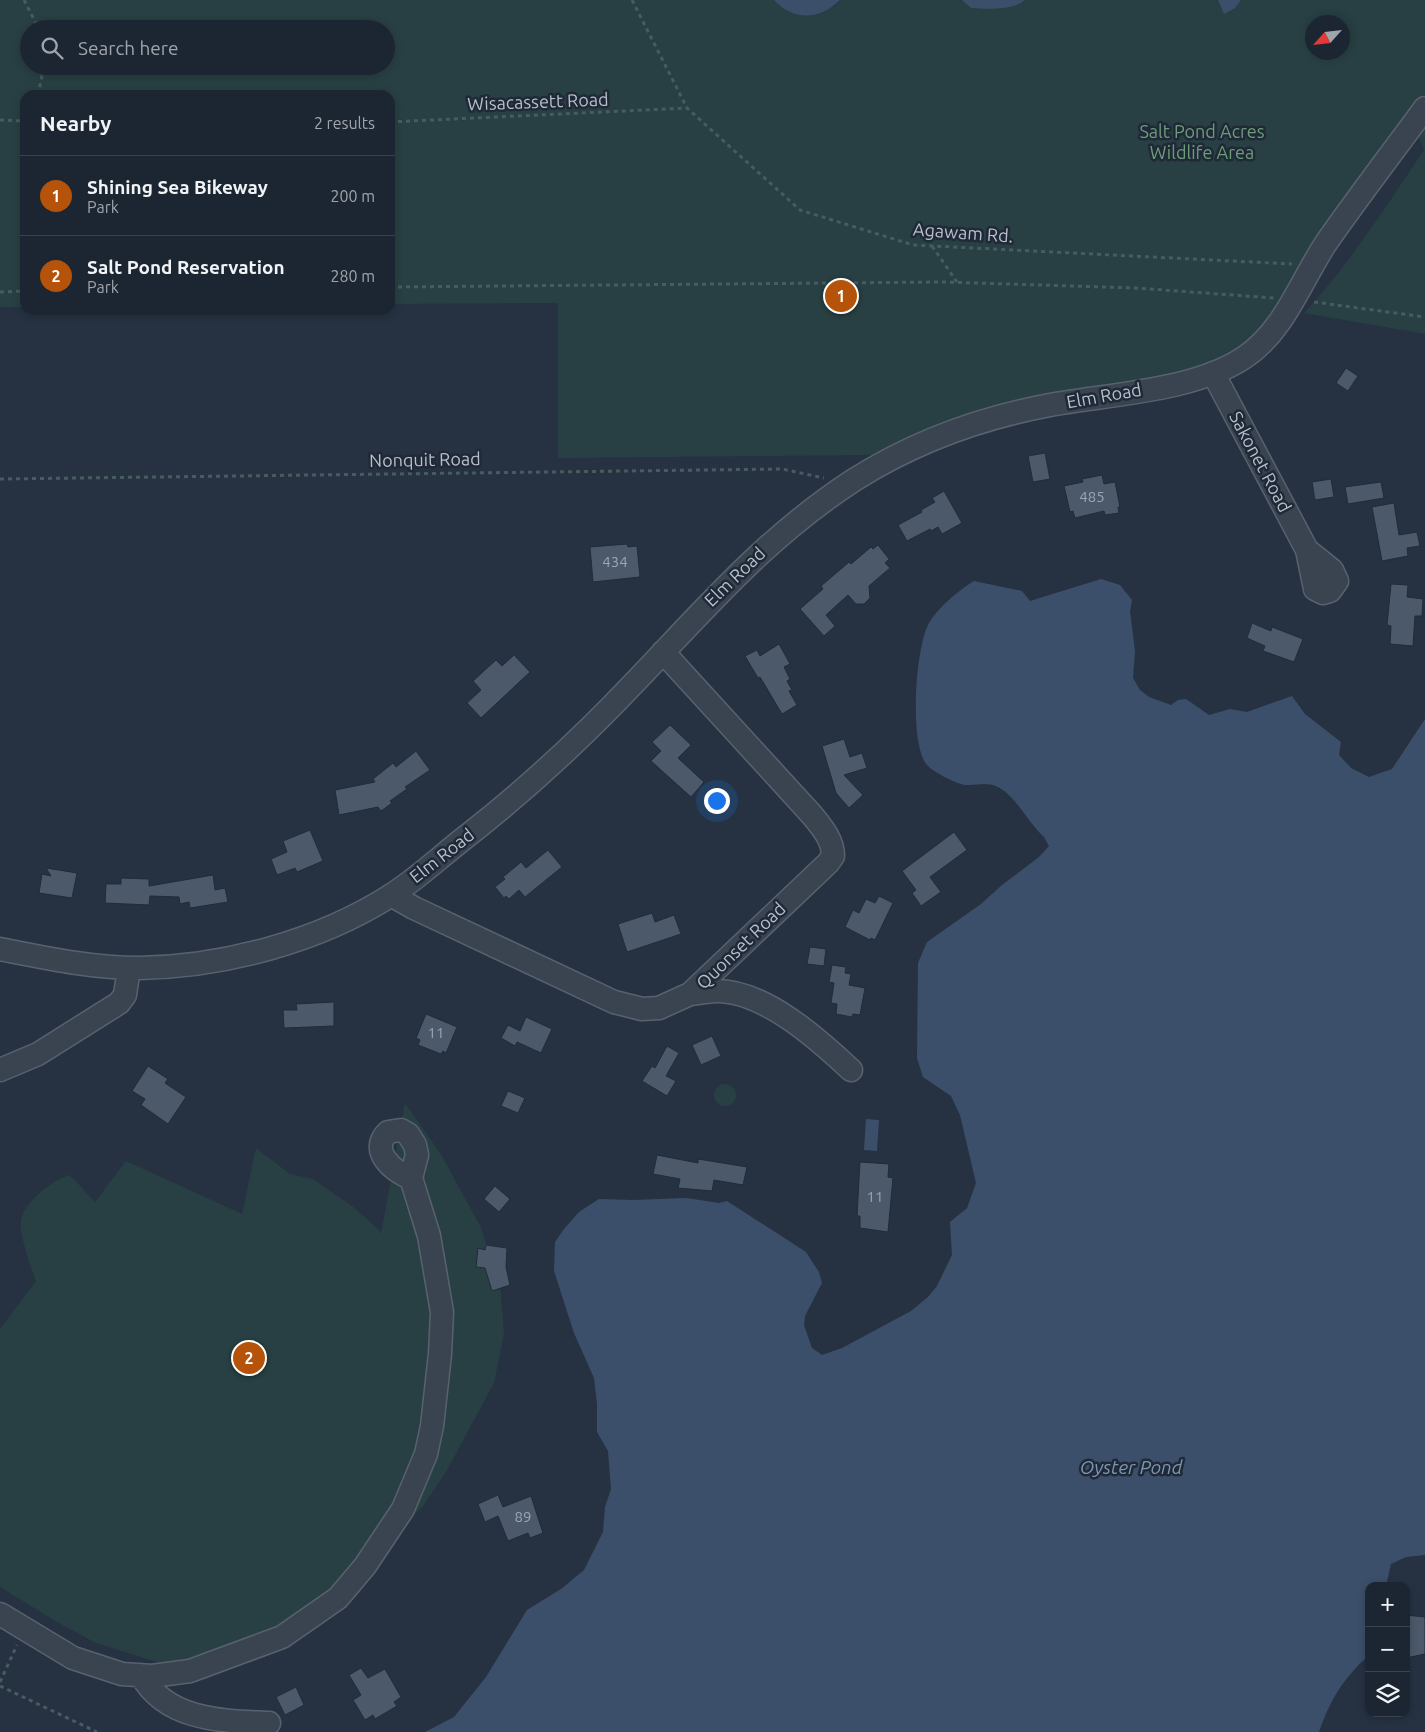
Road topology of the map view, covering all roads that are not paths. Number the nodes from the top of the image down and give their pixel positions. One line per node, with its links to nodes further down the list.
1 (1425, 108): 2 (street, Elm Road)
2 (1213, 373): 3 (street, Sakonet Road); 4 (street, Elm Road)
3 (1307, 550)
4 (663, 652): 5 (street, Elm Road); 8 (street, Quonset Road)
5 (391, 896): 7 (street, Elm Road); 8 (street, Quonset Road)
6 (0, 949): 7 (street, Elm Road)
7 (129, 968): 9 (street)
8 (690, 994): 10 (street)
9 (0, 1070)
10 (852, 1070)
11 (411, 1178): 13 (street)
12 (0, 1614): 13 (street)
13 (141, 1675): 14 (street)
14 (270, 1723)

